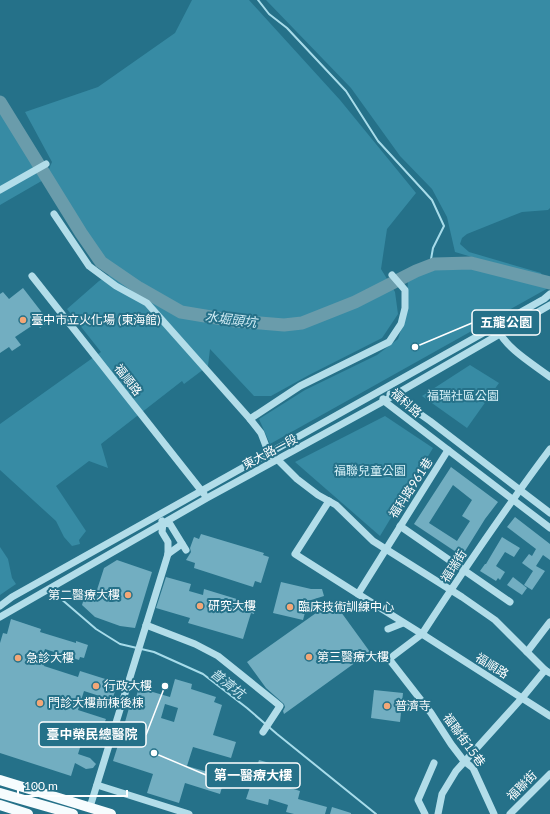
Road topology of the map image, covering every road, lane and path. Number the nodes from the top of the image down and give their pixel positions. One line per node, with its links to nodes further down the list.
1 (46, 164): 2 (street)
2 (0, 190)
3 (54, 214): 14 (street)
4 (392, 275): 14 (street)
5 (32, 276): 20 (street, 福順路)
6 (548, 298): 8 (street, 東大路一段)
7 (550, 305): 9 (street, 東大路一段)
8 (496, 326): 9 (street); 11 (street, 東大路一段)
9 (500, 334): 10 (street); 12 (street, 東大路一段)
10 (550, 377)
11 (379, 392): 12 (street, 福科路); 13 (street, 福科路); 17 (street, 東大路一段)
12 (393, 395): 13 (street, 東大路一段); 19 (street, 福科路)
13 (384, 401): 16 (street, 福科路); 18 (street, 東大路一段)
14 (250, 419): 17 (street)
15 (550, 449): 19 (street, 福瑞街)
16 (448, 450): 22 (street, 福科路); 27 (street, 福科路961巷)
17 (269, 454): 18 (street); 20 (street, 東大路一段)
18 (278, 460): 21 (street, 東大路一段); 23 (street)
19 (520, 489): 22 (street, 福瑞街); 24 (street, 福科路)
20 (201, 490): 21 (street, 福順路); 25 (street, 東大路一段)
21 (207, 498): 26 (street, 東大路一段)
22 (512, 499): 28 (street, 福科路); 31 (street, 福瑞街)
23 (329, 501): 29 (street); 33 (street)
24 (550, 512)
25 (159, 515): 26 (street); 35 (street, 東大路一段)
26 (163, 523): 30 (street); 30 (street); 36 (street, 東大路一段)
27 (400, 526): 29 (street, 福科路961巷); 31 (street)
28 (550, 528)
29 (385, 549): 32 (street); 33 (street, 福科路961巷)
30 (168, 554): 38 (street)
31 (464, 570): 32 (street, 福瑞街); 34 (street)
32 (451, 590): 41 (street, 福瑞街); 42 (street)
33 (358, 594): 37 (street)
34 (510, 602)
35 (0, 606)
36 (0, 617)
37 (403, 623): 40 (street); 41 (street)
38 (146, 625): 46 (street); 51 (street)
39 (549, 625): 42 (street)
40 (388, 629)
41 (422, 634): 44 (street, 福順路); 47 (street, 福聯街15巷)
42 (527, 652): 43 (street)
43 (546, 672): 44 (street)
44 (522, 698): 45 (street, 福順路); 47 (street)
45 (550, 716)
46 (263, 732)
47 (464, 761): 60 (street); 61 (street, 福聯街15巷)
48 (434, 763): 59 (street)
49 (550, 774): 62 (street, 福聯街)
50 (0, 780): 54 (main road)
51 (97, 785): 54 (street); 58 (street)
52 (0, 793): 56 (main road)
53 (0, 805): 55 (main road)
54 (90, 807): 57 (main road)
55 (28, 814)
56 (73, 814)
57 (111, 814)
58 (189, 814)
59 (425, 814)
60 (438, 814)
61 (494, 814)
62 (510, 814)

